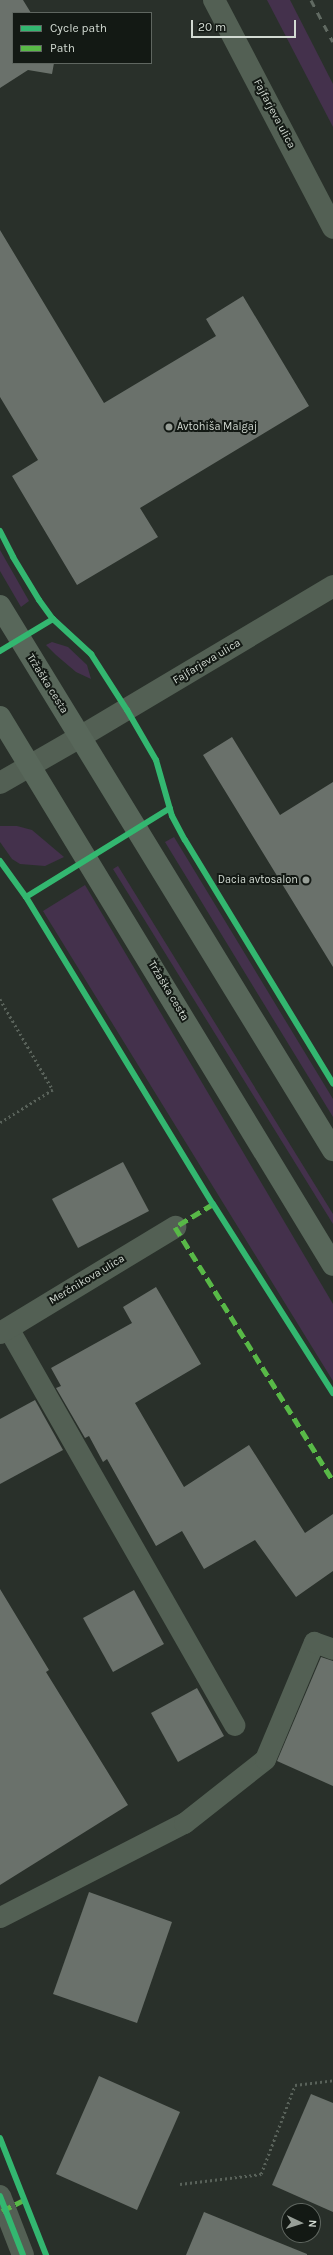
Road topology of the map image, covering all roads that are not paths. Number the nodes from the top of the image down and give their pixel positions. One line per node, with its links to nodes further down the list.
1 (214, 0): 2 (street, Fajfarjeva ulica)
2 (333, 228)
3 (333, 586): 6 (street, Fajfarjeva ulica)
4 (0, 606): 6 (main road, Tržaška cesta)
5 (0, 717): 7 (main road, Tržaška cesta)
6 (80, 737): 7 (street, Fajfarjeva ulica); 9 (main road, Tržaška cesta)
7 (30, 766): 8 (street, Fajfarjeva ulica); 11 (main road, Tržaška cesta)
8 (0, 783)
9 (333, 1150)
10 (175, 1227): 12 (street, Merčnikova ulica)
11 (333, 1265)
12 (4, 1330): 14 (lane)
13 (333, 1649): 15 (lane)
14 (234, 1725)
15 (0, 1917)
16 (0, 2196): 17 (street)
17 (23, 2255)

